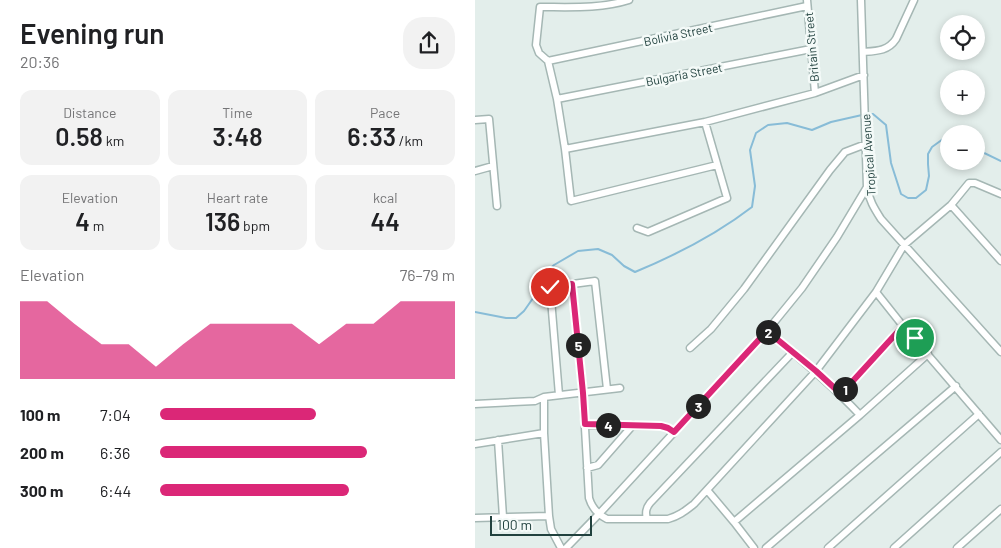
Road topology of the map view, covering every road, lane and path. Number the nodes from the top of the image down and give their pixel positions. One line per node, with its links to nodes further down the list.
1 (629, 0): 7 (street)
2 (861, 0): 6 (street, Tropical Avenue)
3 (914, 0): 6 (street)
4 (807, 3): 5 (street, Britain Street); 7 (street, Bolivia Street)
5 (811, 49): 9 (street, Britain Street); 10 (street, Bulgaria Street)
6 (863, 52): 8 (street, Tropical Avenue)
7 (548, 61): 10 (street)
8 (864, 76): 9 (street); 13 (street, Tropical Avenue)
9 (815, 93): 12 (street)
10 (557, 99): 14 (street)
11 (475, 120): 16 (street)
12 (705, 122): 14 (street); 15 (street)
13 (866, 144): 18 (street, Tropical Avenue); 29 (street)
14 (565, 149): 15 (street)
15 (717, 165): 22 (street)
16 (493, 166): 17 (street); 21 (street)
17 (475, 171)
18 (867, 187): 23 (street, Tropical Avenue); 28 (street)
19 (1001, 194): 20 (street)
20 (951, 205): 23 (street); 24 (street)
21 (497, 206)
22 (637, 228)
23 (904, 245): 26 (street); 31 (street, Tropical Avenue)
24 (1001, 261)
25 (572, 284): 36 (street); 37 (street); 39 (street)
26 (876, 292): 27 (street); 33 (street)
27 (903, 326): 32 (street); 38 (street)
28 (767, 331): 30 (street); 46 (street)
29 (690, 348)
30 (793, 352): 33 (street); 59 (street)
31 (1001, 352)
32 (928, 354): 34 (street); 43 (street)
33 (816, 371): 38 (street); 53 (street)
34 (955, 386): 42 (street); 64 (street)
35 (620, 388): 36 (street)
36 (607, 389): 37 (street)
37 (583, 393): 39 (street); 44 (street)
38 (841, 394): 43 (street)
39 (559, 395): 40 (street)
40 (544, 397): 41 (street); 47 (street)
41 (475, 404)
42 (979, 414): 49 (street); 65 (street)
43 (860, 415): 60 (street)
44 (585, 424): 45 (street); 52 (street)
45 (633, 425): 46 (street); 52 (street)
46 (674, 432): 55 (street)
47 (544, 434): 48 (street); 56 (street)
48 (498, 440): 50 (street); 57 (street)
49 (1001, 440)
50 (475, 444)
51 (1001, 452): 66 (street)
52 (587, 468): 55 (street)
53 (707, 490): 59 (street); 60 (street)
54 (1001, 509): 67 (street)
55 (599, 514): 59 (street); 62 (street)
56 (549, 516): 57 (street); 61 (street)
57 (503, 517): 58 (street)
58 (475, 518)
59 (647, 519)
60 (734, 522): 63 (street)
61 (561, 548)
62 (566, 548)
63 (754, 548)
64 (766, 548)
65 (828, 548)
66 (894, 548)
67 (957, 548)

